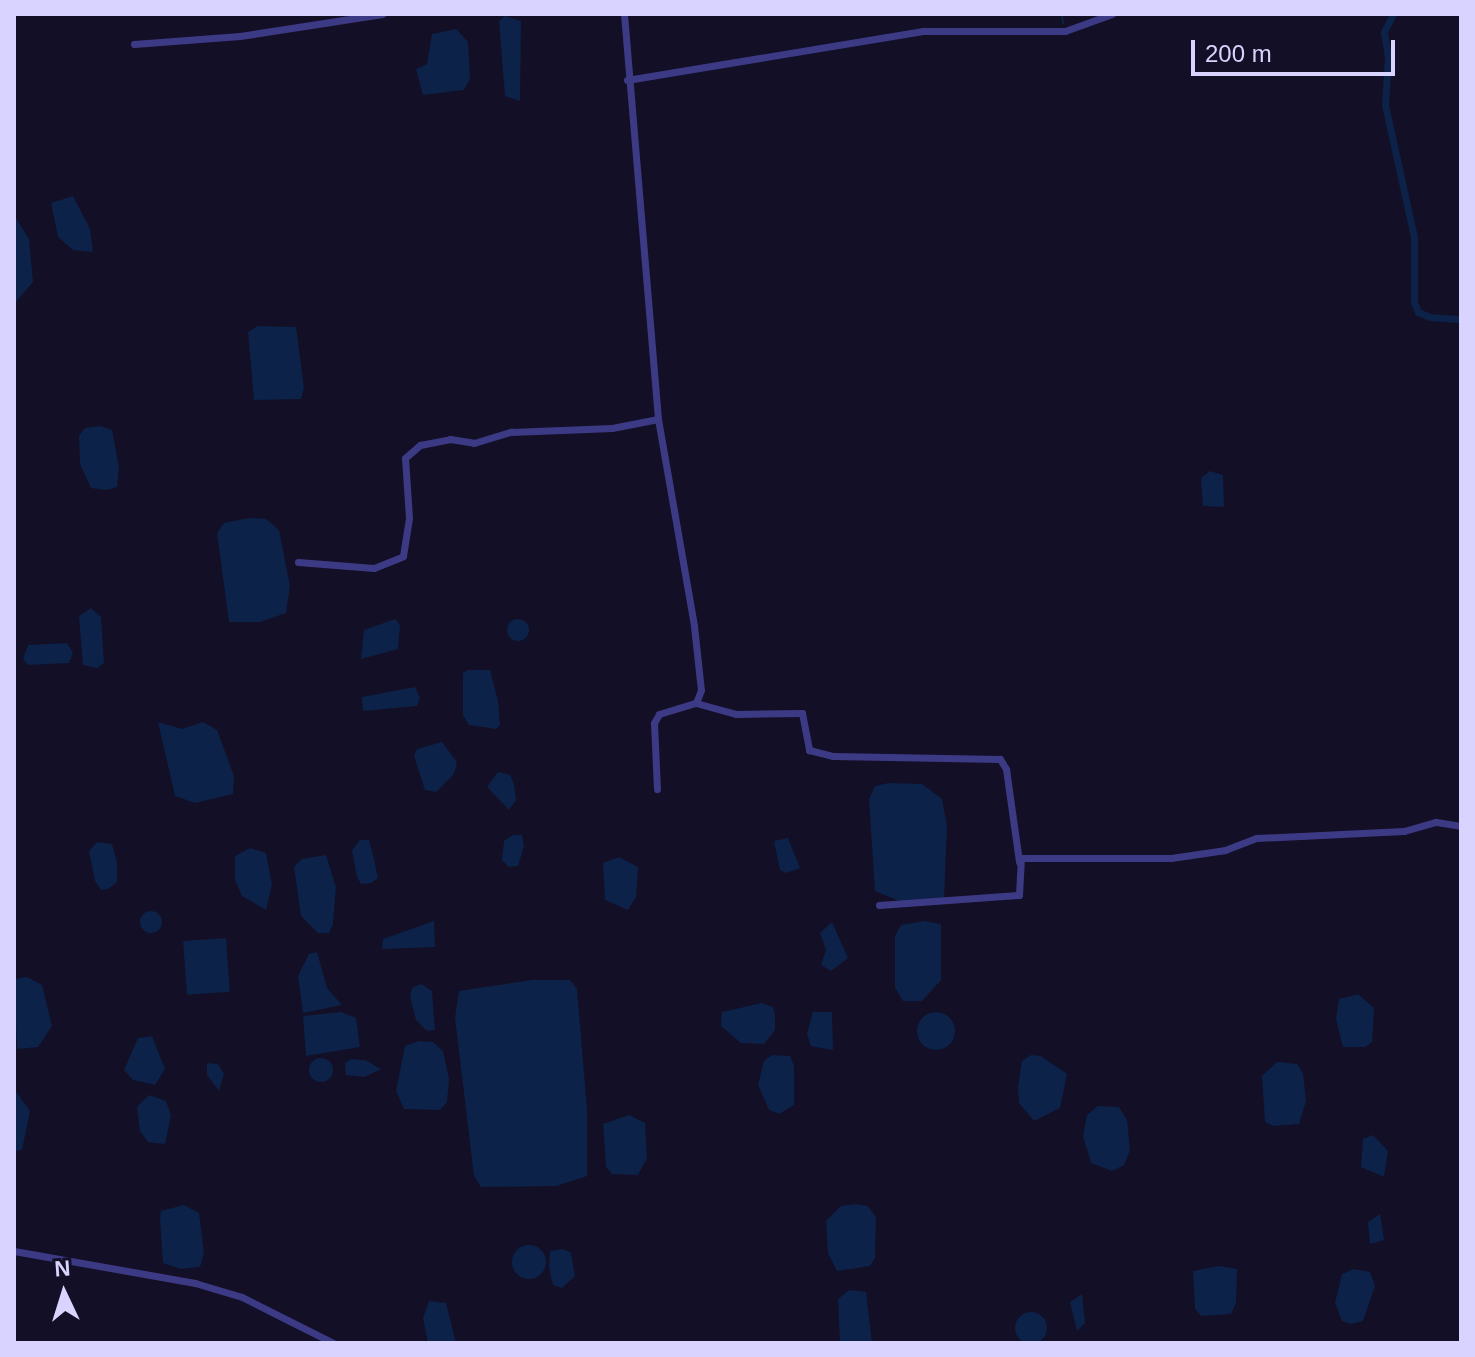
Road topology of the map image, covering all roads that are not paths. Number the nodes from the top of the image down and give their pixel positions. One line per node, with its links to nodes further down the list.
1 (382, 14): 4 (street)
2 (624, 14): 5 (street)
3 (1112, 14): 5 (street)
4 (134, 44)
5 (627, 80): 6 (street)
6 (658, 419): 7 (street); 8 (street)
7 (298, 562)
8 (696, 703): 9 (street); 11 (street)
9 (657, 789)
10 (1461, 826): 11 (street)
11 (1019, 862): 12 (street)
12 (879, 905)
13 (14, 1251): 14 (street)
14 (333, 1343)

